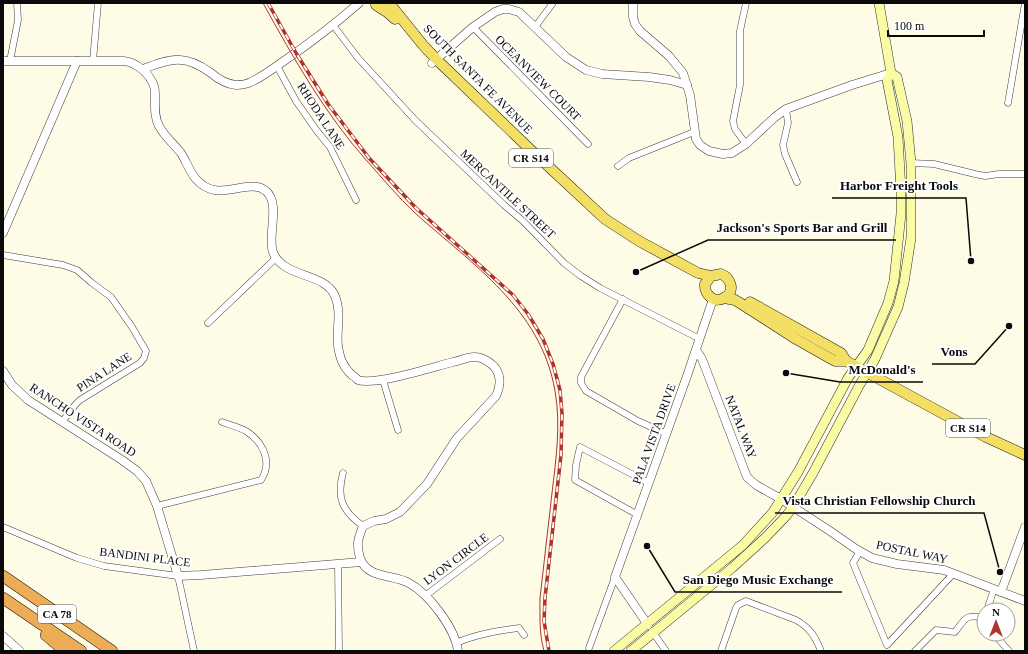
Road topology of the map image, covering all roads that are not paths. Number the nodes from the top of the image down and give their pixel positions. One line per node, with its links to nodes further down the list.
1 (17, 3): 14 (street)
2 (98, 3): 16 (street)
3 (359, 3): 11 (street)
4 (389, 3): 17 (main road, SOUTH SANTA FE AVENUE / CR S14)
5 (553, 3): 12 (street)
6 (633, 3): 21 (street)
7 (746, 3): 27 (street)
8 (880, 3): 20 (main road)
9 (1024, 3): 22 (street)
10 (374, 4): 17 (main road, SOUTH SANTA FE AVENUE / CR S14)
11 (333, 25): 18 (street); 41 (street, MERCANTILE STREET)
12 (535, 27): 13 (street); 21 (street)
13 (472, 28): 17 (street); 26 (street, OCEANVIEW COURT)
14 (6, 61): 15 (street)
15 (77, 61): 16 (street); 33 (street)
16 (93, 61): 19 (street)
17 (434, 61): 36 (main road, SOUTH SANTA FE AVENUE / CR S14); 37 (main road, SOUTH SANTA FE AVENUE / CR S14)
18 (277, 66): 19 (street); 32 (street, RHODA LANE)
19 (143, 69): 35 (street)
20 (891, 73): 23 (street); 25 (main road); 28 (main road)
21 (687, 85): 24 (street)
22 (1008, 103)
23 (786, 109): 27 (street); 31 (street)
24 (694, 132): 27 (street); 29 (street)
25 (898, 137): 28 (main road); 46 (main road)
26 (588, 144)
27 (746, 144)
28 (911, 163): 30 (street); 48 (main road)
29 (618, 166)
30 (1025, 174)
31 (797, 182)
32 (356, 200)
33 (3, 233)
34 (3, 255): 50 (street, PINA LANE)
35 (276, 258): 42 (street); 49 (street)
36 (711, 276): 37 (main road); 38 (main road, SOUTH SANTA FE AVENUE / CR S14)
37 (705, 287): 40 (main road, SOUTH SANTA FE AVENUE / CR S14)
38 (731, 289): 39 (main road); 45 (main road, SOUTH SANTA FE AVENUE / CR S14)
39 (724, 298): 40 (main road, SOUTH SANTA FE AVENUE / CR S14); 45 (main road, SOUTH SANTA FE AVENUE / CR S14)
40 (713, 299): 43 (street, PALA VISTA DRIVE)
41 (623, 300): 43 (street, MERCANTILE STREET); 53 (street)
42 (208, 323)
43 (700, 339): 44 (street, PALA VISTA DRIVE)
44 (696, 350): 53 (street, PALA VISTA DRIVE); 57 (street, NATAL WAY)
45 (846, 361): 46 (main road, SOUTH SANTA FE AVENUE / CR S14)
46 (856, 366): 48 (main road, SOUTH SANTA FE AVENUE / CR S14); 57 (main road)
47 (3, 371): 50 (street, RANCHO VISTA ROAD)
48 (868, 373): 54 (main road, SOUTH SANTA FE AVENUE / CR S14); 59 (main road)
49 (383, 380): 52 (street); 61 (street)
50 (62, 422): 58 (street, RANCHO VISTA ROAD)
51 (222, 422): 58 (street)
52 (398, 430)
53 (667, 434): 56 (street, PALA VISTA DRIVE)
54 (1025, 455)
55 (343, 474): 61 (street)
56 (649, 483): 60 (street, PALA VISTA DRIVE); 60 (street)
57 (781, 499): 59 (street, POSTAL WAY); 78 (main road)
58 (157, 506): 70 (street, RANCHO VISTA ROAD)
59 (793, 507): 65 (street, POSTAL WAY); 79 (main road)
60 (638, 515): 71 (street, PALA VISTA DRIVE)
61 (363, 526): 66 (street)
62 (3, 527): 70 (street, BANDINI PLACE)
63 (1025, 527): 72 (street)
64 (500, 540): 73 (street, LYON CIRCLE)
65 (860, 551): 68 (street, POSTAL WAY); 68 (street)
66 (362, 562): 67 (street, BANDINI PLACE); 73 (street)
67 (338, 564): 70 (street, BANDINI PLACE); 90 (street)
68 (953, 574): 72 (street, POSTAL WAY)
69 (3, 576): 88 (highway, CA 78)
70 (178, 576): 89 (street, RANCHO VISTA ROAD)
71 (615, 577): 78 (street); 84 (street, PALA VISTA DRIVE)
72 (997, 590): 75 (street, POSTAL WAY); 76 (street)
73 (425, 596): 83 (street)
74 (3, 598): 86 (highway); 87 (highway, CA 78)
75 (1025, 601)
76 (991, 602)
77 (976, 617): 96 (street)
78 (648, 624): 79 (street); 91 (main road)
79 (653, 633): 92 (main road); 93 (street)
80 (524, 635): 83 (street)
81 (3, 636): 85 (street)
82 (1001, 642): 97 (street)
83 (457, 647)
84 (589, 648)
85 (20, 651)
86 (65, 651)
87 (81, 651)
88 (112, 651)
89 (194, 651)
90 (339, 651)
91 (614, 651)
92 (631, 651)
93 (666, 651)
94 (721, 651): 95 (street)
95 (821, 651)
96 (915, 651)
97 (1009, 651)

